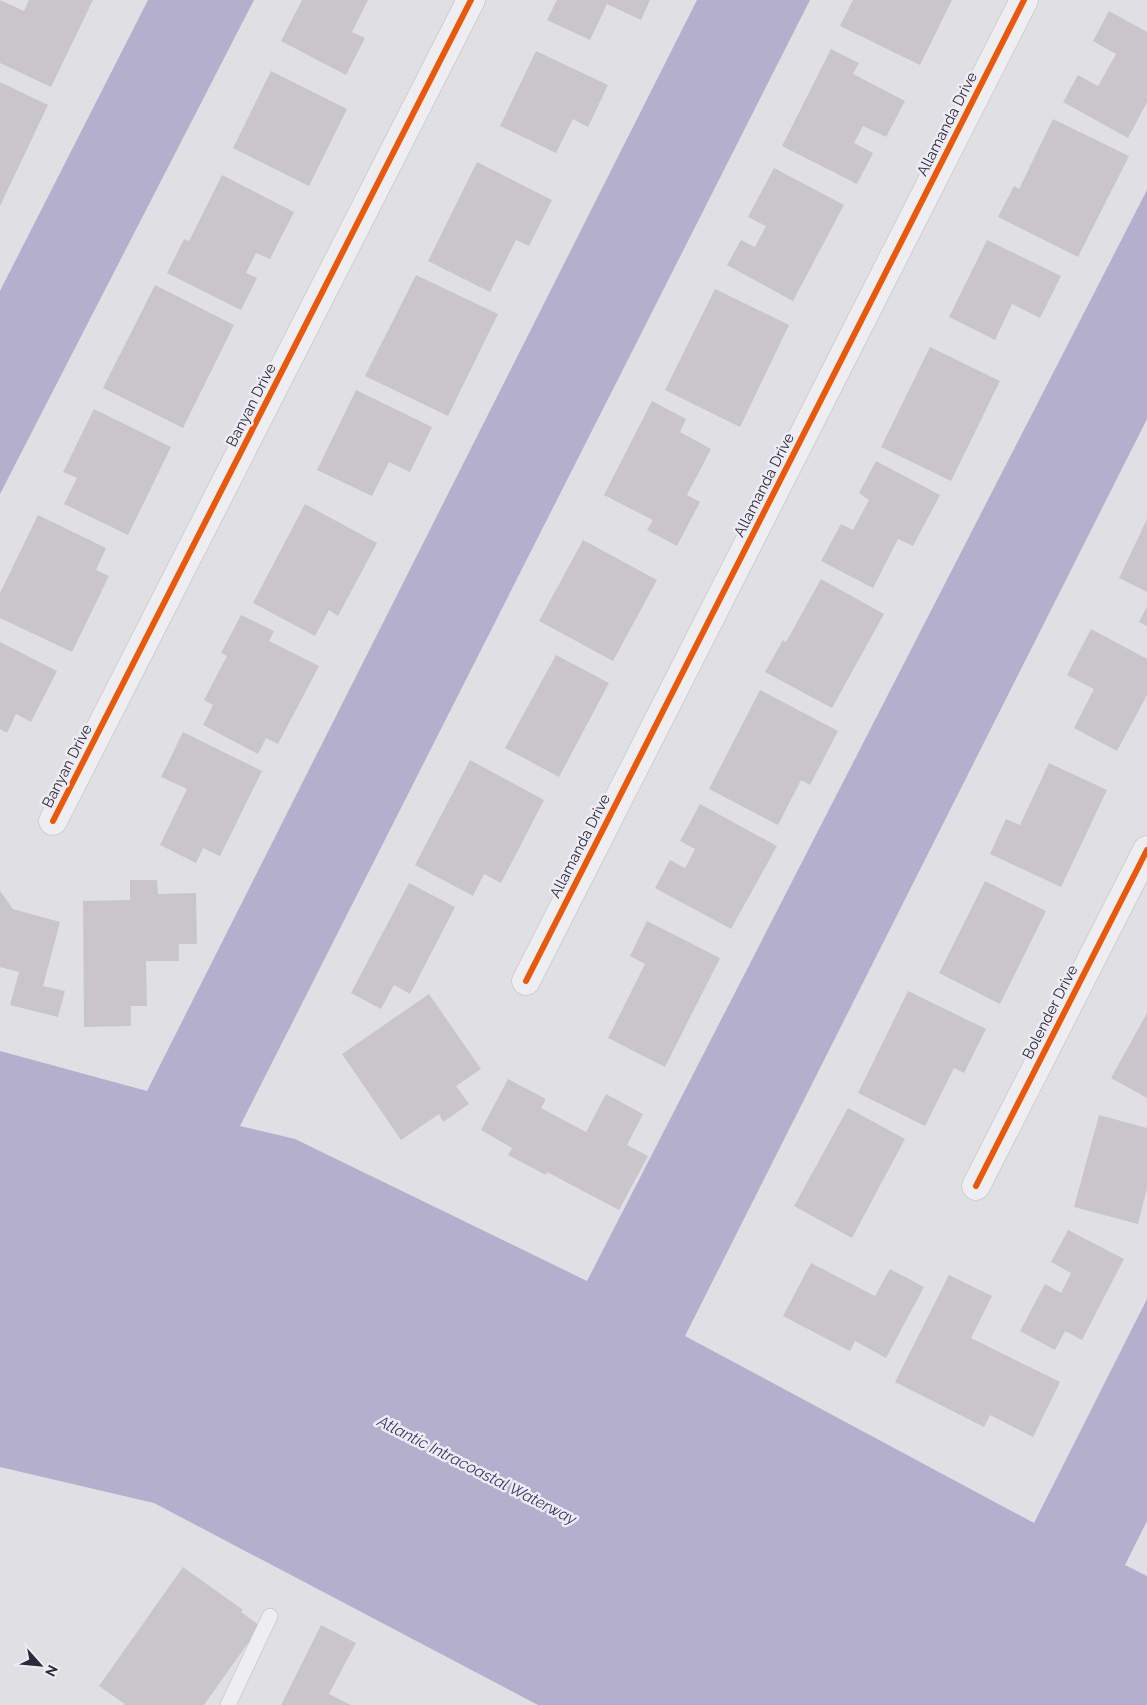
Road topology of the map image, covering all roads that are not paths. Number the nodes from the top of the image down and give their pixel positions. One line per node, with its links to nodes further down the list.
1 (471, 0): 3 (street, Banyan Drive)
2 (1024, 0): 5 (street, Allamanda Drive)
3 (53, 821)
4 (1147, 850): 6 (street, Bolender Drive)
5 (526, 981)
6 (976, 1186)
7 (270, 1616): 8 (lane)
8 (228, 1705)

